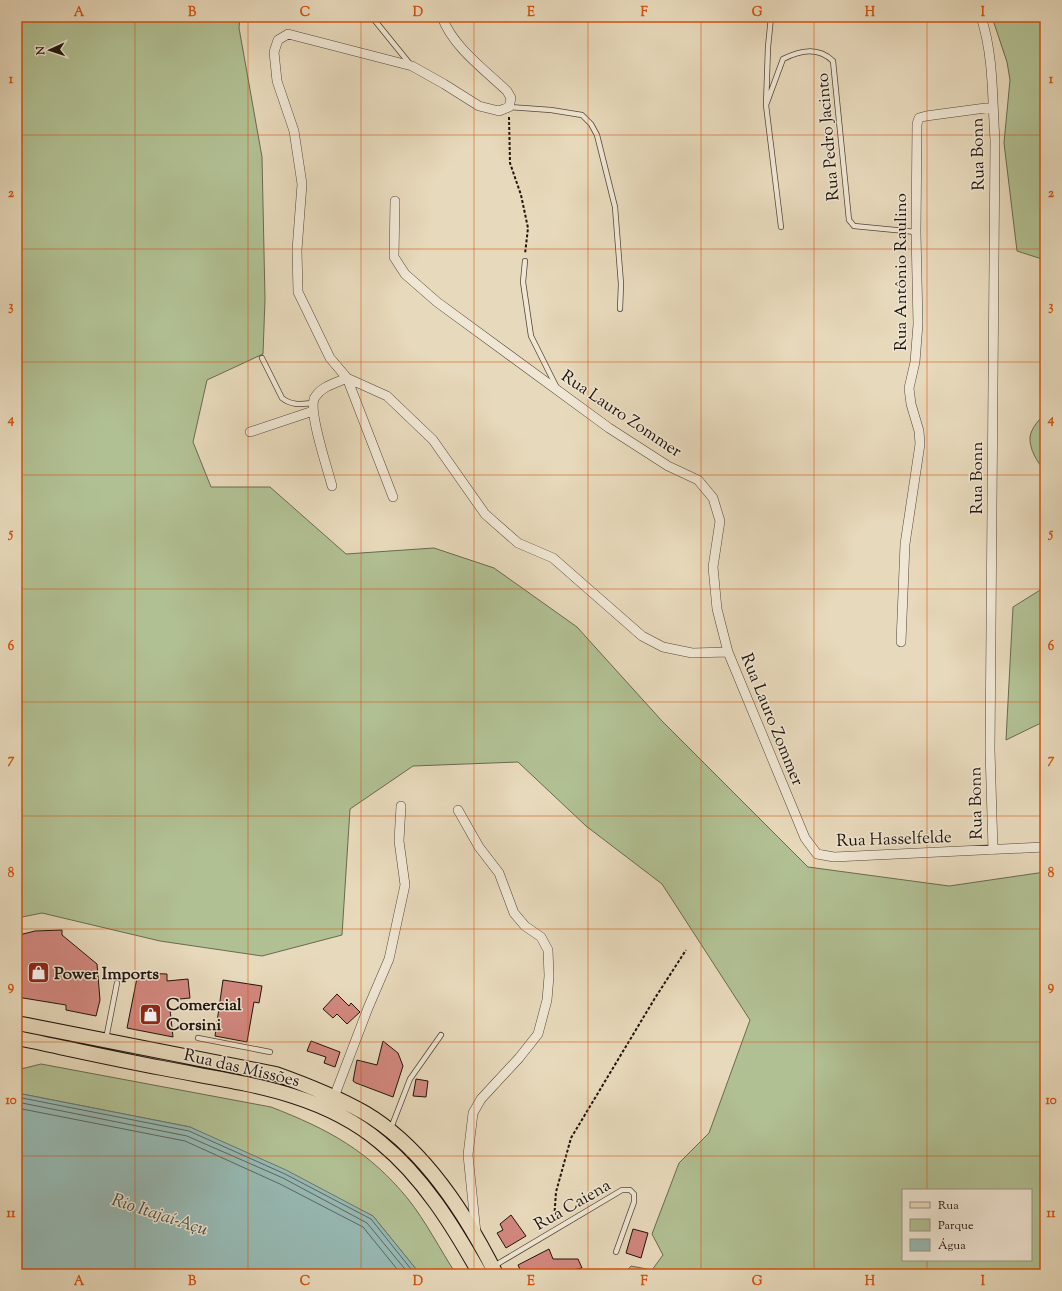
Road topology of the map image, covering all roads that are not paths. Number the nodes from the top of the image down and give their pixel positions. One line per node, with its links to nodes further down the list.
1 (372, 17): 5 (lane)
2 (442, 17): 7 (street)
3 (771, 17): 6 (lane)
4 (981, 17): 8 (street, Rua Bonn)
5 (412, 66): 7 (street); 15 (street)
6 (766, 105): 10 (lane); 11 (lane, Rua Pedro Jacinto)
7 (509, 107): 13 (lane)
8 (993, 107): 11 (street, Rua Antônio Raulino); 26 (street, Rua Bonn)
9 (395, 201): 16 (street, Rua Lauro Zommer)
10 (781, 227)
11 (916, 232): 21 (street, Rua Antônio Raulino)
12 (525, 261): 16 (lane)
13 (620, 309)
14 (262, 358): 17 (lane)
15 (347, 378): 17 (street); 20 (street); 22 (street)
16 (558, 390): 22 (street, Rua Lauro Zommer)
17 (313, 407): 18 (street); 19 (street)
18 (250, 432)
19 (332, 486)
20 (393, 497)
21 (901, 642)
22 (728, 652): 27 (street, Rua Lauro Zommer)
23 (401, 806): 35 (street)
24 (458, 810): 37 (street)
25 (1045, 847): 26 (street, Rua Hasselfelde)
26 (992, 850): 27 (street, Rua Hasselfelde)
27 (817, 854)
28 (117, 983): 33 (lane)
29 (17, 1023): 33 (main road, Rua das Missões)
30 (441, 1035): 36 (lane)
31 (17, 1038): 40 (main road, Rua das Missões)
32 (198, 1038): 34 (lane)
33 (105, 1041): 35 (main road, Rua das Missões)
34 (270, 1052)
35 (334, 1097): 36 (main road, Rua das Missões)
36 (390, 1131): 37 (main road, Rua das Missões)
37 (477, 1240): 39 (main road, Rua das Missões)
38 (616, 1252): 39 (lane, Rua Caiena)
39 (494, 1271)
40 (480, 1274)

